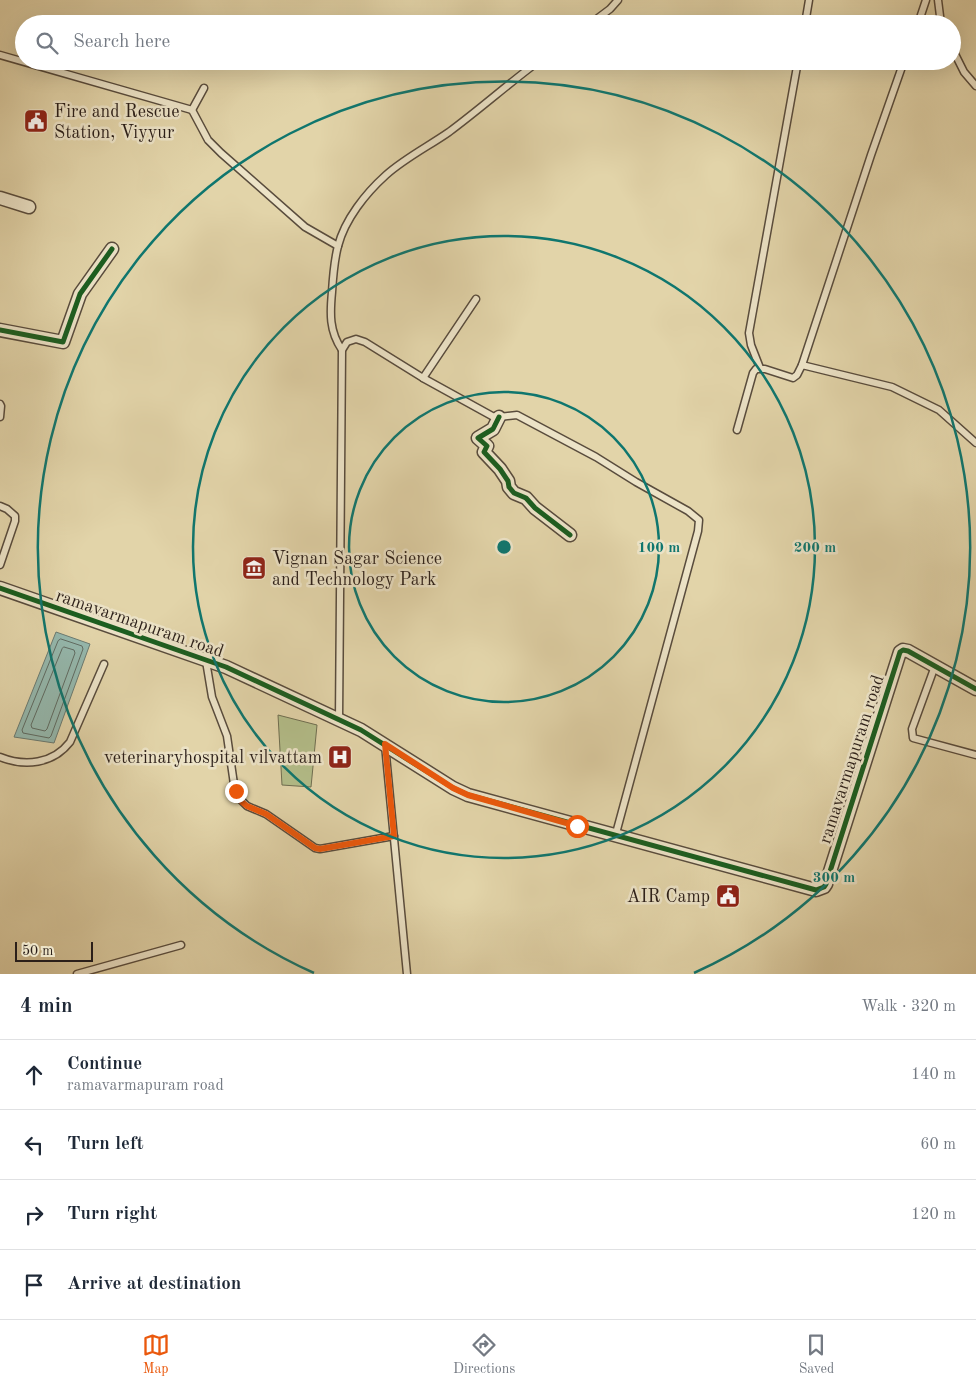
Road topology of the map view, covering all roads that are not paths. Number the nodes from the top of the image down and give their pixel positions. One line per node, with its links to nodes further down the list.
1 (618, 0): 5 (lane)
2 (809, 0): 6 (lane)
3 (926, 0): 7 (lane)
4 (938, 0): 8 (lane)
5 (602, 15)
6 (806, 15)
7 (921, 15)
8 (940, 15)
9 (0, 55): 10 (lane)
10 (15, 59)
11 (961, 66): 16 (lane)
12 (52, 70): 18 (lane)
13 (527, 70): 21 (lane)
14 (796, 70): 27 (lane)
15 (901, 70): 26 (lane)
16 (976, 86)
17 (204, 88): 18 (lane)
18 (192, 110): 21 (lane)
19 (0, 198): 20 (street)
20 (29, 207)
21 (338, 246): 25 (lane)
22 (112, 249): 24 (street)
23 (476, 299): 28 (lane)
24 (0, 330)
25 (342, 350): 28 (lane); 42 (lane)
26 (802, 365): 27 (lane); 33 (lane)
27 (760, 368): 32 (lane)
28 (423, 378): 31 (lane)
29 (0, 404): 30 (lane)
30 (0, 417)
31 (499, 417): 35 (street); 47 (lane)
32 (737, 430)
33 (976, 443)
34 (0, 506): 36 (lane)
35 (570, 535)
36 (0, 565)
37 (0, 588): 38 (street, ramavarmapuram road)
38 (206, 660): 42 (street, ramavarmapuram road); 46 (lane)
39 (104, 664): 45 (lane)
40 (935, 666): 41 (street, ramavarmapuram road); 44 (lane); 47 (street, ramavarmapuram road)
41 (976, 689)
42 (339, 720): 43 (street, ramavarmapuram road)
43 (385, 744): 46 (lane); 47 (street, ramavarmapuram road)
44 (976, 755)
45 (0, 756)
46 (394, 836): 50 (lane)
47 (615, 837)
48 (181, 945): 49 (lane)
49 (77, 974)
50 (407, 974)

